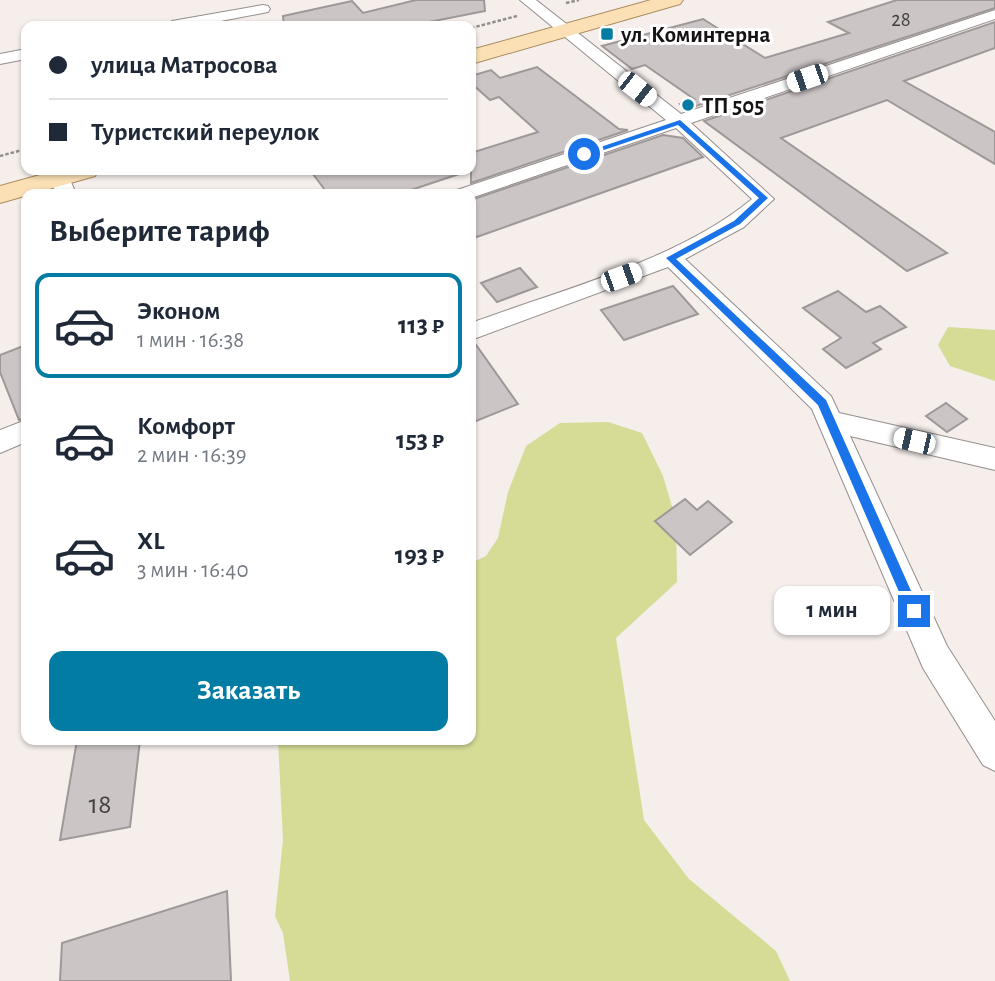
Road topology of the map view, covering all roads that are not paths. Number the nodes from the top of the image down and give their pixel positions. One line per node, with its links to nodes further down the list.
1 (610, 0): 7 (main road)
2 (673, 0): 7 (main road)
3 (526, 7): 7 (street)
4 (263, 9): 6 (street)
5 (992, 18): 12 (street)
6 (199, 21)
7 (555, 23): 8 (main road); 10 (main road); 12 (street)
8 (476, 36)
9 (21, 55): 11 (street)
10 (476, 55)
11 (0, 59)
12 (680, 122): 16 (street); 18 (street)
13 (61, 180): 14 (main road)
14 (24, 189)
15 (21, 190): 17 (main road)
16 (476, 190)
17 (0, 195)
18 (671, 258): 19 (street); 20 (street)
19 (476, 329)
20 (830, 421): 23 (street); 24 (street)
21 (21, 432): 22 (street)
22 (0, 442)
23 (995, 459)
24 (995, 753)

